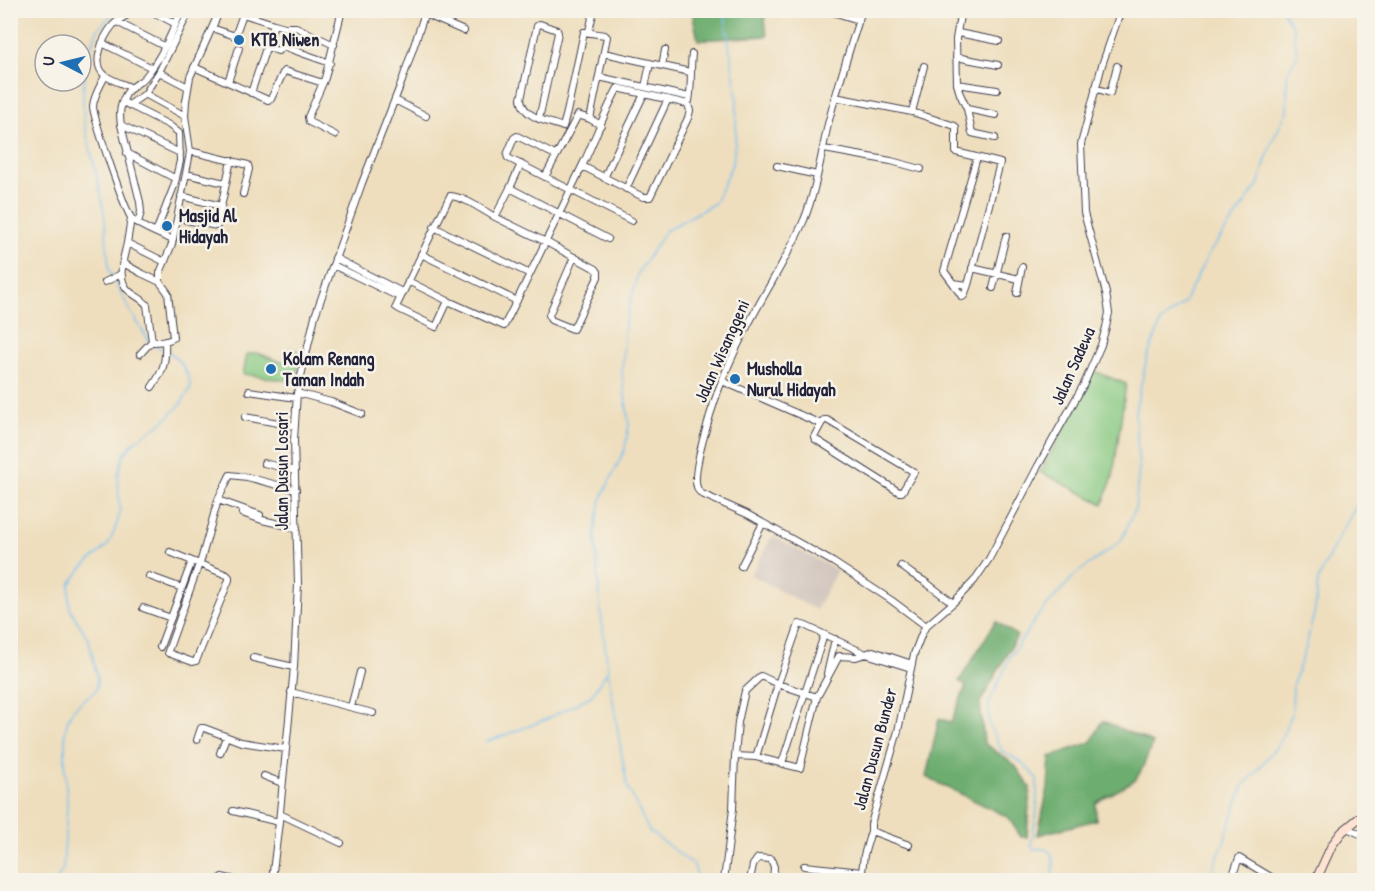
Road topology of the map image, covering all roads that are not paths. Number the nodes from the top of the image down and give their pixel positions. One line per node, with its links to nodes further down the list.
1 (137, 10): 16 (street)
2 (149, 10): 17 (street)
3 (182, 10): 17 (street)
4 (190, 10): 41 (street)
5 (220, 10): 19 (street)
6 (342, 10): 25 (street)
7 (594, 10): 21 (street)
8 (826, 10): 15 (street)
9 (862, 10): 15 (street, Jalan Wisanggeni)
10 (961, 10): 22 (street)
11 (981, 10): 14 (street)
12 (1122, 10): 50 (street, Jalan Sadewa)
13 (425, 12): 20 (street); 57 (street, Jalan Dusun Losari)
14 (995, 13)
15 (859, 20): 55 (street, Jalan Wisanggeni)
16 (117, 22): 24 (street); 26 (street)
17 (176, 24): 26 (street)
18 (274, 24): 19 (street); 25 (street); 27 (street)
19 (212, 28): 39 (street)
20 (464, 31)
21 (589, 32): 30 (street); 61 (street)
22 (957, 33): 23 (street); 32 (street)
23 (999, 41)
24 (102, 44): 40 (street); 43 (street)
25 (334, 45): 33 (street)
26 (164, 46): 40 (street)
27 (267, 46): 33 (street); 53 (street)
28 (239, 48): 45 (street)
29 (665, 50): 36 (street)
30 (604, 53): 34 (street); 44 (street)
31 (692, 54): 42 (street)
32 (956, 57): 35 (street); 47 (street)
33 (330, 63): 46 (street)
34 (650, 64): 36 (street); 52 (street)
35 (998, 65)
36 (662, 66): 42 (street)
37 (924, 66): 62 (street)
38 (1117, 66): 50 (street)
39 (194, 67): 45 (street); 48 (street)
40 (152, 68): 49 (street)
41 (159, 72): 48 (street); 54 (street)
42 (690, 72): 58 (street)
43 (105, 76): 49 (street); 99 (street)
44 (599, 77): 52 (street); 68 (street)
45 (228, 82): 53 (street)
46 (323, 83): 53 (street); 72 (street)
47 (957, 84): 51 (street); 60 (street)
48 (188, 87): 65 (street)
49 (132, 88): 59 (street)
50 (1095, 88): 158 (street, Jalan Sadewa)
51 (997, 90)
52 (644, 91): 56 (street); 58 (street); 70 (street); 88 (street)
53 (251, 93)
54 (144, 94): 59 (street); 65 (street)
55 (835, 97): 62 (street); 74 (street, Jalan Wisanggeni)
56 (668, 99): 58 (street); 92 (street)
57 (395, 100): 66 (street); 112 (street, Jalan Dusun Losari)
58 (689, 101): 92 (street)
59 (126, 103): 69 (street); 77 (street)
60 (967, 110): 64 (street); 73 (street)
61 (567, 112): 63 (street); 71 (street)
62 (912, 112): 79 (street)
63 (578, 115): 68 (street); 71 (street)
64 (996, 115)
65 (185, 116): 75 (street)
66 (426, 116)
67 (539, 119): 67 (street); 71 (street)
68 (590, 119): 70 (street)
69 (122, 125): 76 (street); 77 (street)
70 (601, 125): 82 (street)
71 (566, 128): 78 (street)
72 (334, 135)
73 (995, 138)
74 (824, 149): 84 (street); 86 (street, Jalan Wisanggeni)
75 (190, 151): 80 (street); 85 (street)
76 (128, 153): 89 (street); 102 (street)
77 (180, 153): 89 (street)
78 (555, 155): 81 (street); 87 (street)
79 (977, 157): 117 (street); 125 (street)
80 (231, 160): 90 (street); 94 (street)
81 (520, 164): 87 (street); 91 (street)
82 (582, 166): 88 (street); 93 (street)
83 (777, 166): 86 (street)
84 (921, 169)
85 (186, 174): 90 (street); 95 (street)
86 (817, 175): 135 (street, Jalan Wisanggeni)
87 (545, 177): 93 (street)
88 (604, 178): 92 (street)
89 (176, 179): 104 (street)
90 (225, 183): 96 (street)
91 (510, 188): 97 (street); 98 (street)
92 (626, 189)
93 (570, 191): 97 (street); 101 (street)
94 (243, 194)
95 (181, 195): 96 (street); 107 (street)
96 (221, 206): 100 (street)
97 (559, 214): 106 (street); 108 (street)
98 (495, 217): 103 (street); 108 (street)
99 (131, 218): 102 (street); 109 (street)
100 (186, 220)
101 (632, 221)
102 (138, 223): 104 (street)
103 (434, 227): 110 (street); 119 (street)
104 (156, 232): 107 (street)
105 (1006, 236): 118 (street)
106 (608, 239)
107 (173, 240): 113 (street)
108 (546, 242): 111 (street); 119 (street)
109 (127, 243): 113 (street); 114 (street)
110 (421, 254): 123 (street); 131 (street)
111 (574, 257): 111 (street)
112 (335, 258): 115 (street, Jalan Dusun Losari); 129 (street)
113 (165, 262): 124 (street)
114 (123, 263): 120 (street); 124 (street)
115 (333, 265): 129 (street); 138 (street, Jalan Dusun Losari)
116 (1022, 267): 121 (street)
117 (972, 268): 118 (street); 126 (street)
118 (996, 273): 121 (street); 127 (street)
119 (530, 274): 131 (street)
120 (119, 275): 122 (street); 133 (street)
121 (1019, 279): 128 (street)
122 (107, 281)
123 (408, 281): 129 (street); 130 (street)
124 (160, 282): 132 (street)
125 (953, 283): 126 (street); 126 (street)
126 (968, 285)
127 (993, 288)
128 (1017, 292)
129 (401, 295): 130 (street)
130 (448, 301): 131 (street)
131 (517, 301)
132 (165, 341): 133 (street); 136 (street)
133 (150, 342): 134 (street)
134 (140, 354)
135 (722, 381): 141 (street); 149 (street, Jalan Wisanggeni)
136 (152, 387)
137 (249, 391): 138 (street)
138 (297, 396): 139 (street); 142 (street, Jalan Dusun Losari)
139 (362, 414)
140 (245, 417): 142 (street)
141 (821, 424): 141 (street)
142 (295, 426): 144 (street, Jalan Dusun Losari)
143 (264, 463): 144 (street)
144 (295, 471): 145 (street, Jalan Dusun Losari)
145 (296, 490): 146 (street); 150 (street, Jalan Dusun Losari)
146 (218, 500): 148 (street); 153 (street)
147 (242, 513): 150 (street)
148 (260, 515)
149 (763, 523): 154 (street); 161 (street, Jalan Wisanggeni)
150 (297, 528): 170 (street, Jalan Dusun Losari)
151 (171, 552): 152 (street)
152 (192, 561): 153 (street); 157 (street)
153 (199, 564): 153 (street)
154 (741, 566)
155 (901, 566): 158 (street)
156 (149, 576): 157 (street)
157 (182, 588): 160 (street)
158 (953, 603): 161 (street, Jalan Sadewa)
159 (143, 608): 160 (street)
160 (171, 618): 164 (street)
161 (926, 626): 169 (street, Jalan Dusun Bunder)
162 (824, 635): 163 (street); 173 (street); 175 (street)
163 (835, 639): 165 (street); 168 (street)
164 (160, 647)
165 (866, 654): 166 (street); 169 (street)
166 (838, 656): 168 (street); 172 (street)
167 (253, 658): 170 (street)
168 (830, 659): 172 (street)
169 (911, 666): 193 (street, Jalan Dusun Bunder)
170 (294, 667): 174 (street, Jalan Dusun Losari)
171 (360, 672): 177 (street)
172 (826, 681): 176 (street)
173 (778, 684): 175 (street); 183 (street); 184 (street)
174 (291, 692): 177 (street); 181 (street, Jalan Dusun Losari)
175 (805, 692): 176 (street); 185 (street)
176 (817, 697): 185 (street)
177 (351, 707): 178 (street)
178 (373, 713)
179 (226, 737): 180 (street); 181 (street); 182 (street)
180 (197, 740)
181 (286, 749): 187 (street, Jalan Dusun Losari)
182 (220, 753)
183 (735, 756): 184 (street); 202 (street)
184 (756, 757): 185 (street)
185 (782, 763)
186 (264, 776): 187 (street)
187 (282, 783): 189 (street, Jalan Dusun Losari)
188 (233, 811): 191 (street)
189 (280, 814): 191 (street, Jalan Dusun Losari); 195 (street)
190 (1365, 814): 192 (street)
191 (279, 822): 201 (street, Jalan Dusun Losari)
192 (1347, 828): 194 (street); 208 (street)
193 (871, 831): 196 (street); 198 (street, Jalan Dusun Bunder)
194 (1365, 836)
195 (341, 843)
196 (909, 845)
197 (804, 866): 198 (street)
198 (862, 872): 205 (street, Jalan Dusun Bunder)
199 (222, 877): 200 (street)
200 (235, 880)
201 (272, 880)
202 (724, 880)
203 (750, 880): 204 (street)
204 (773, 880)
205 (861, 880)
206 (1231, 880): 207 (street)
207 (1276, 880)
208 (1316, 880)

